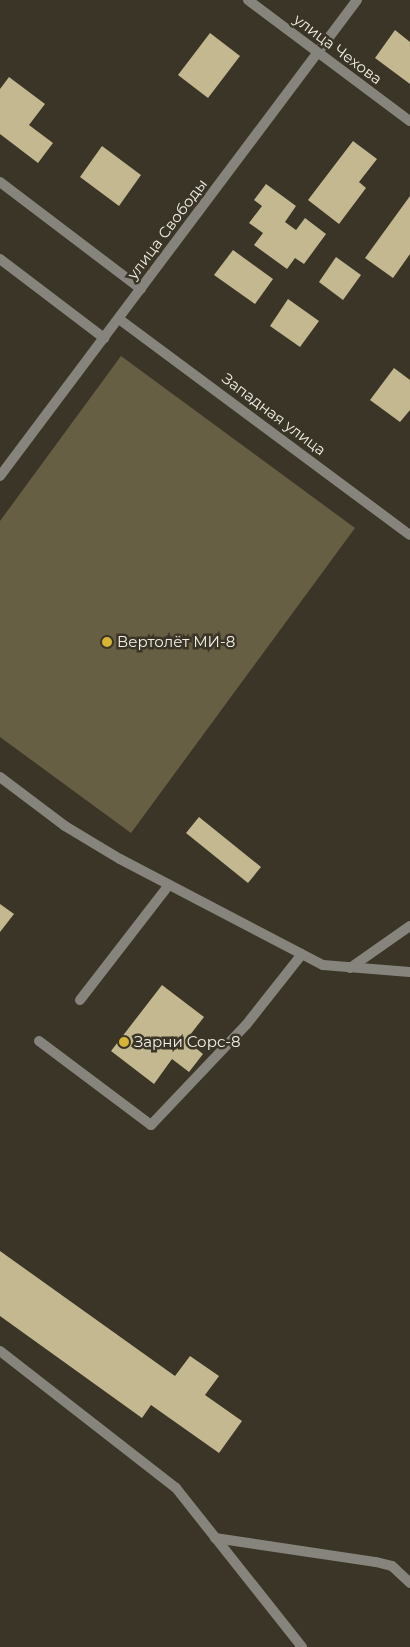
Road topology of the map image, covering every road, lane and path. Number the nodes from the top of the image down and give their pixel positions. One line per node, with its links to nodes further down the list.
1 (248, 0): 3 (street, улица Чехова)
2 (358, 0): 3 (street, улица Свободы)
3 (318, 53): 4 (street, улица Чехова); 7 (street, улица Свободы)
4 (410, 121)
5 (0, 182): 7 (street)
6 (0, 260): 9 (street)
7 (141, 289): 8 (street, улица Свободы)
8 (119, 318): 9 (street, улица Свободы); 11 (street, Западная улица)
9 (104, 338): 10 (street, улица Свободы)
10 (0, 476)
11 (410, 534)
12 (0, 778): 13 (street)
13 (169, 885): 15 (street); 18 (street)
14 (410, 926): 16 (street)
15 (302, 954): 16 (street); 19 (street)
16 (350, 968): 17 (street)
17 (410, 972)
18 (80, 1000)
19 (39, 1041)
20 (0, 1352): 21 (street)
21 (215, 1538): 22 (street); 23 (street)
22 (410, 1583)
23 (302, 1647)

